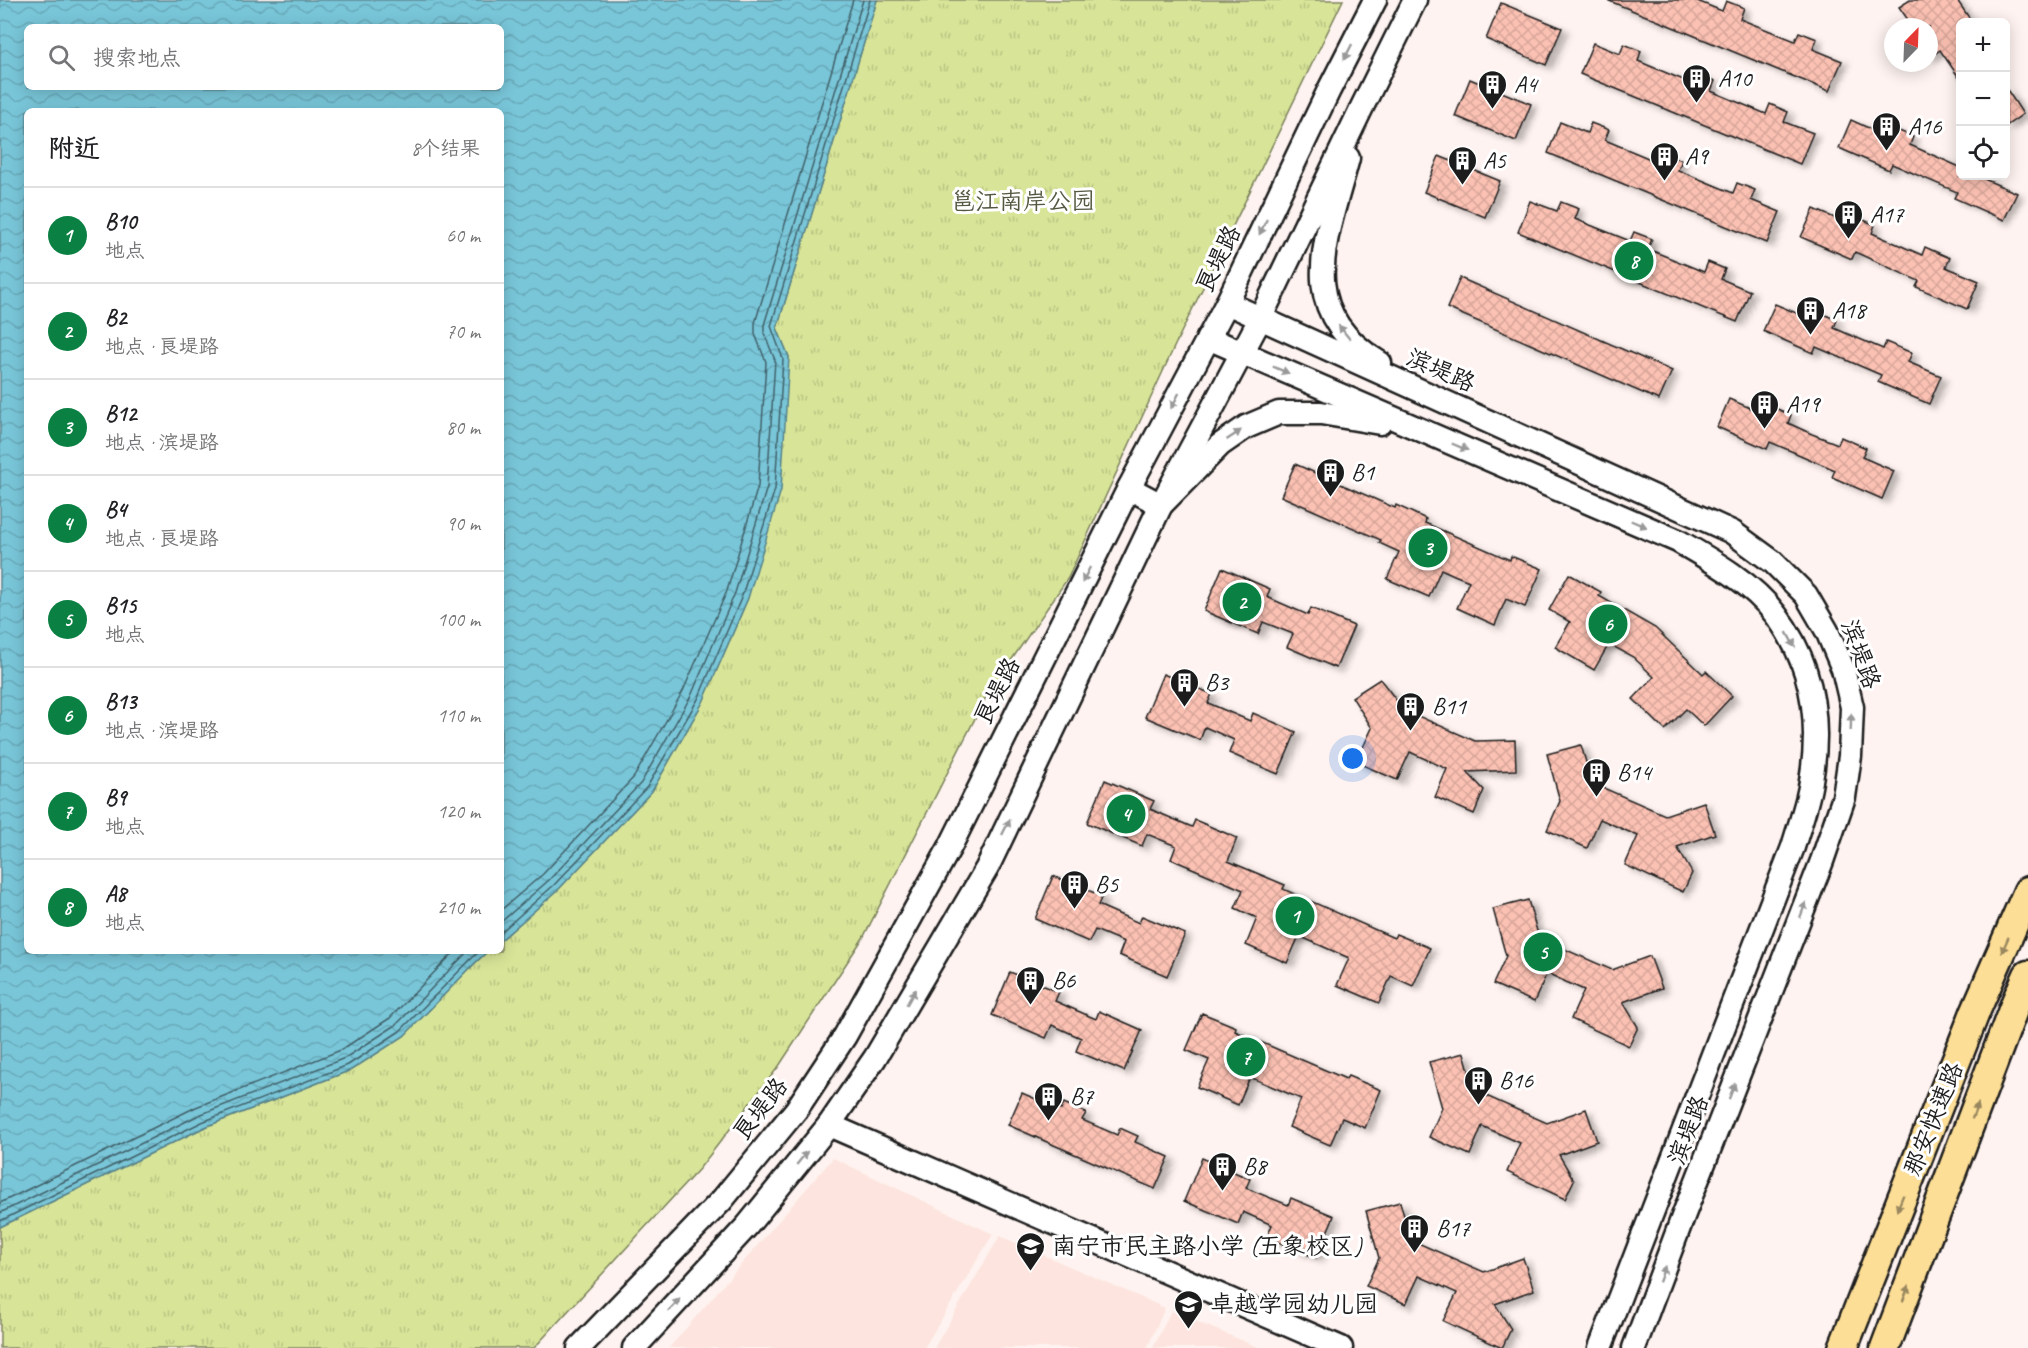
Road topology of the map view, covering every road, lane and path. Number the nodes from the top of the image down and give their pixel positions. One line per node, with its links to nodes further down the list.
1 (1375, 0): 3 (street, 良堤路, one-way to 3)
2 (1415, 0): 4 (street)
3 (1329, 90): 4 (street); 5 (street, 良堤路, one-way to 5)
4 (1362, 107): 6 (street); 9 (street, one-way to 4)
5 (1227, 303): 6 (street, 滨堤路); 7 (street, 良堤路)
6 (1260, 319): 8 (street); 9 (street, 滨堤路)
7 (1208, 338): 8 (street, 滨堤路); 11 (street, 良堤路, one-way to 11)
8 (1241, 353): 10 (street, 滨堤路, one-way to 10); 12 (street)
9 (1443, 401): 10 (street); 17 (street, 滨堤路, one-way to 9)
10 (1428, 433): 12 (street, one-way to 10); 16 (street, 滨堤路, one-way to 16)
11 (1129, 488): 12 (street); 18 (street, 良堤路, one-way to 18)
12 (1161, 505): 15 (street, one-way to 12)
13 (2028, 891): 24 (highway, 那安快速路, one-way to 24)
14 (2028, 975): 25 (highway, 那安快速路, one-way to 14)
15 (829, 1125): 19 (street, one-way to 15); 20 (street)
16 (1621, 1294): 17 (street); 21 (street); 22 (street, 滨堤路)
17 (1650, 1306): 23 (street, 滨堤路)
18 (579, 1348)
19 (634, 1348)
20 (1341, 1348)
21 (1586, 1348)
22 (1600, 1348)
23 (1634, 1348)
24 (1843, 1348)
25 (1885, 1348)

